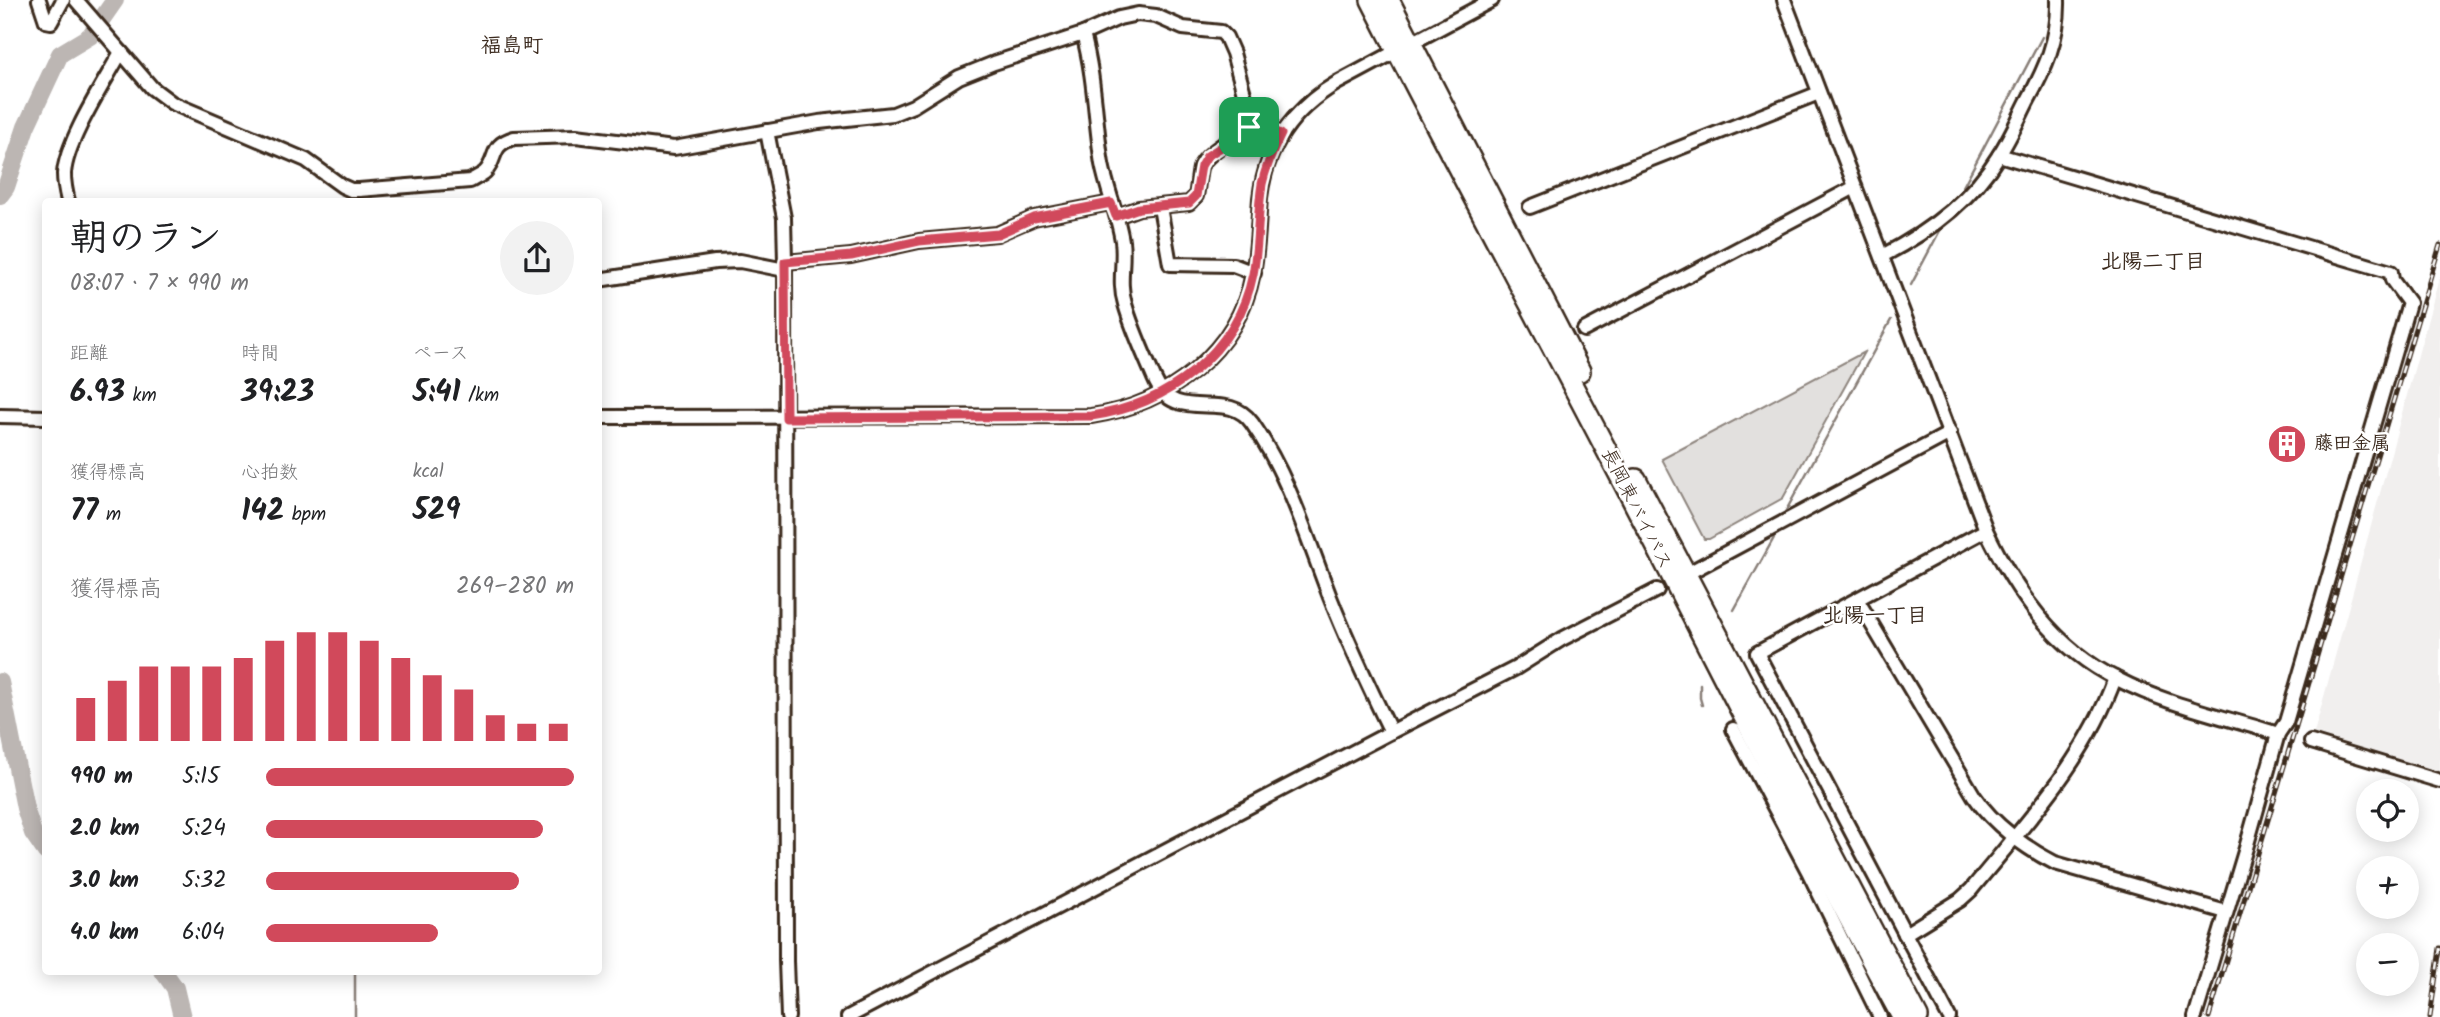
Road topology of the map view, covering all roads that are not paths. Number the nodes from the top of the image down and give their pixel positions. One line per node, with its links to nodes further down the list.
1 (39, 0): 2 (street)
2 (63, 0)
3 (76, 0): 10 (street)
4 (1371, 0): 11 (highway, 長岡東バイパス)
5 (1389, 0): 11 (highway, 長岡東バイパス)
6 (1492, 0): 11 (street)
7 (1784, 0): 12 (street)
8 (2058, 0): 16 (street)
9 (1083, 34): 13 (street); 14 (street); 20 (street)
10 (118, 47): 18 (street); 19 (street)
11 (1404, 48): 15 (street); 51 (highway, 長岡東バイパス); 52 (highway, 長岡東バイパス)
12 (1819, 93): 17 (street); 22 (street)
13 (1255, 122): 15 (street); 21 (street)
14 (767, 131): 18 (street); 25 (street)
15 (1281, 134): 26 (street)
16 (1999, 155): 24 (street); 42 (street)
17 (1855, 187): 24 (street); 28 (street)
18 (382, 195)
19 (68, 198)
20 (1111, 203): 23 (street); 25 (street)
21 (1160, 207): 23 (street); 26 (street)
22 (1530, 207)
23 (1116, 216): 29 (street)
24 (1882, 256): 34 (street)
25 (785, 266): 27 (street); 33 (street)
26 (1254, 273): 29 (street)
27 (602, 279)
28 (1584, 330)
29 (1164, 393): 33 (street); 41 (street)
30 (0, 416): 31 (street)
31 (42, 417)
32 (602, 417): 33 (street)
33 (786, 418): 48 (street)
34 (1950, 433): 35 (street); 36 (street)
35 (1986, 530): 38 (street); 39 (street)
36 (1694, 570)
37 (1657, 590): 41 (street)
38 (1858, 601): 45 (street); 47 (street)
39 (2115, 678): 42 (street); 45 (street)
40 (1733, 729): 50 (street)
41 (1391, 732): 49 (street)
42 (2278, 734): 46 (street)
43 (2311, 743): 44 (street)
44 (2440, 781)
45 (2015, 836): 46 (street); 47 (street)
46 (2225, 912): 54 (street)
47 (1905, 934): 53 (street)
48 (788, 1017)
49 (848, 1017)
50 (1880, 1017)
51 (1902, 1017)
52 (1918, 1017)
53 (1950, 1017)
54 (2194, 1017)

